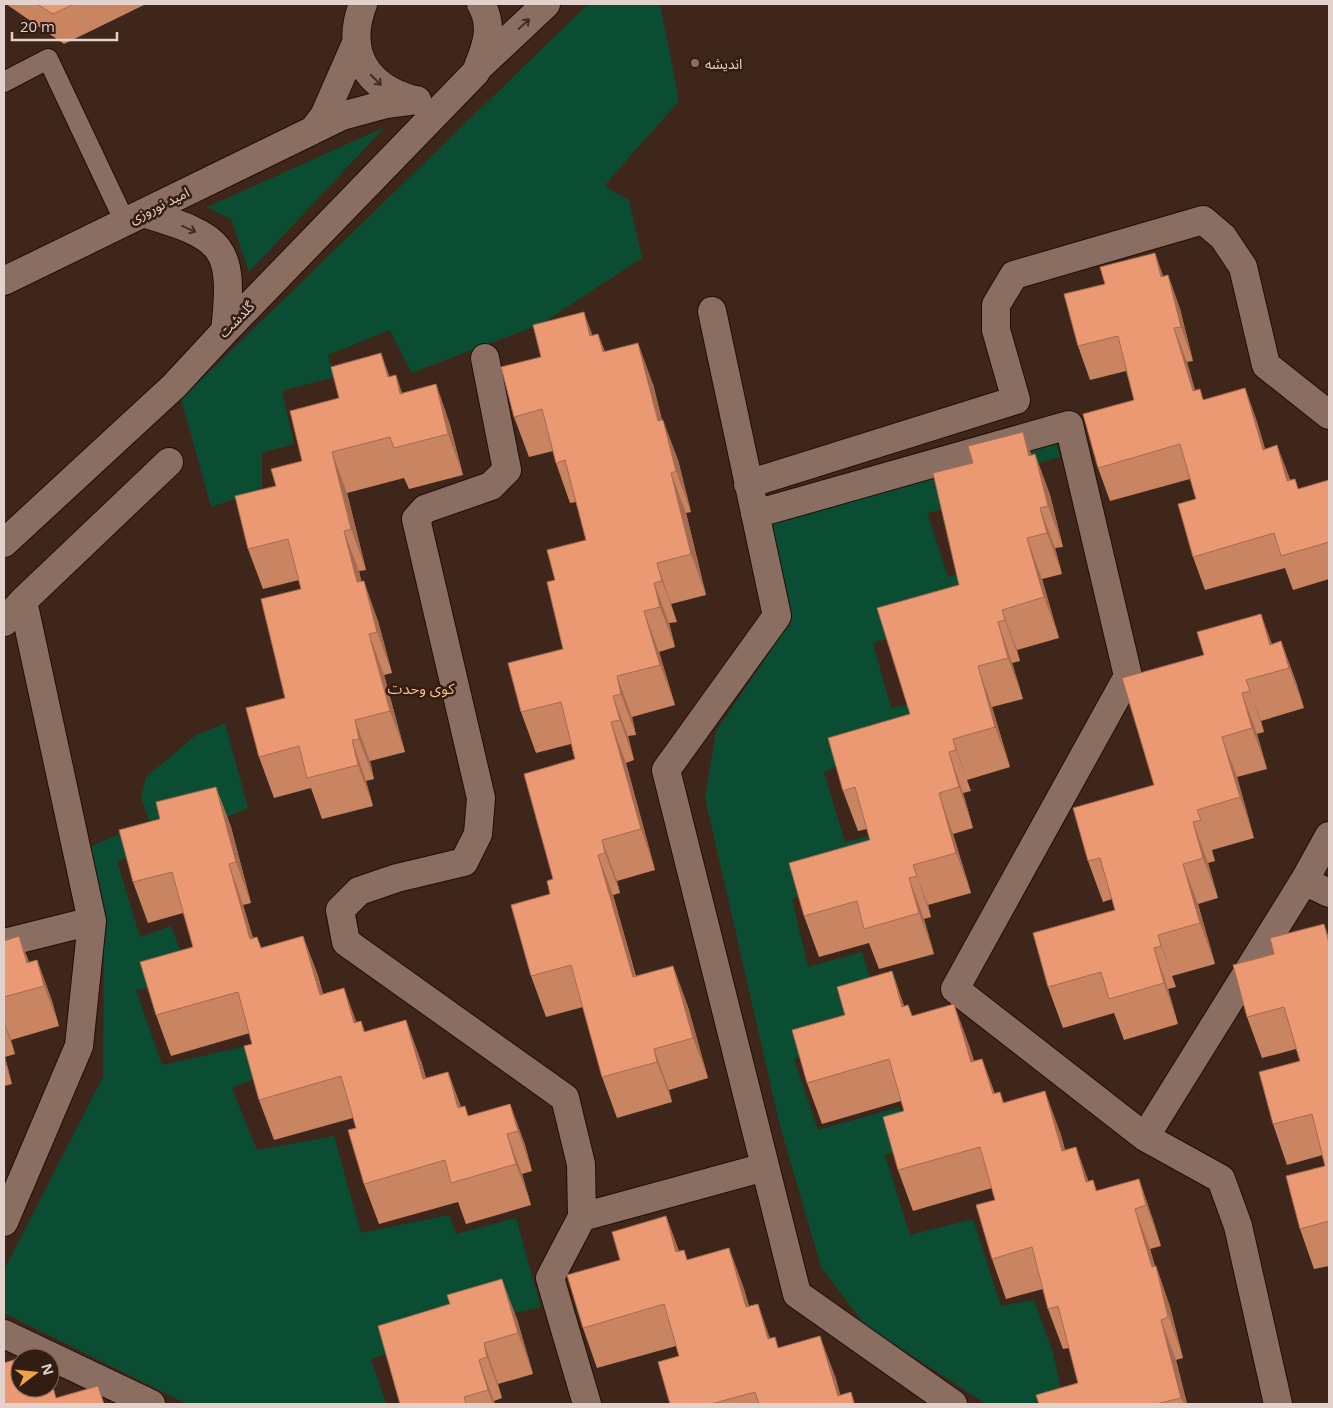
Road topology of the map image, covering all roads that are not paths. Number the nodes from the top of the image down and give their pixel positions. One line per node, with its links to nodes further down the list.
1 (362, 4): 4 (street)
2 (481, 4): 5 (street)
3 (546, 4): 5 (street, گلدشت, one-way to 3)
4 (356, 43): 7 (street, one-way to 7); 8 (street)
5 (469, 79): 7 (street, امید نوروزی); 12 (street, گلدشت)
6 (4, 82): 9 (lane)
7 (417, 100): 8 (street, امید نوروزی)
8 (314, 130): 9 (street, امید نوروزی)
9 (134, 218): 10 (street, امید نوروزی); 12 (street, one-way to 12)
10 (4, 281)
11 (712, 311): 16 (street)
12 (225, 331): 18 (street, گلدشت)
13 (485, 358): 28 (street)
14 (1329, 415): 16 (street)
15 (169, 462): 19 (street)
16 (748, 484): 17 (street)
17 (755, 514): 26 (street); 27 (street)
18 (4, 543)
19 (23, 601): 20 (street); 24 (street)
20 (4, 622)
21 (1329, 836): 22 (street)
22 (1304, 881): 23 (street); 26 (street)
23 (1329, 893)
24 (92, 921): 25 (street); 29 (street)
25 (4, 943)
26 (1144, 1137): 34 (street)
27 (765, 1167): 28 (street); 33 (street)
28 (582, 1216): 32 (street)
29 (4, 1222)
30 (4, 1334): 31 (street)
31 (150, 1404)
32 (587, 1404)
33 (953, 1404)
34 (1278, 1404)

